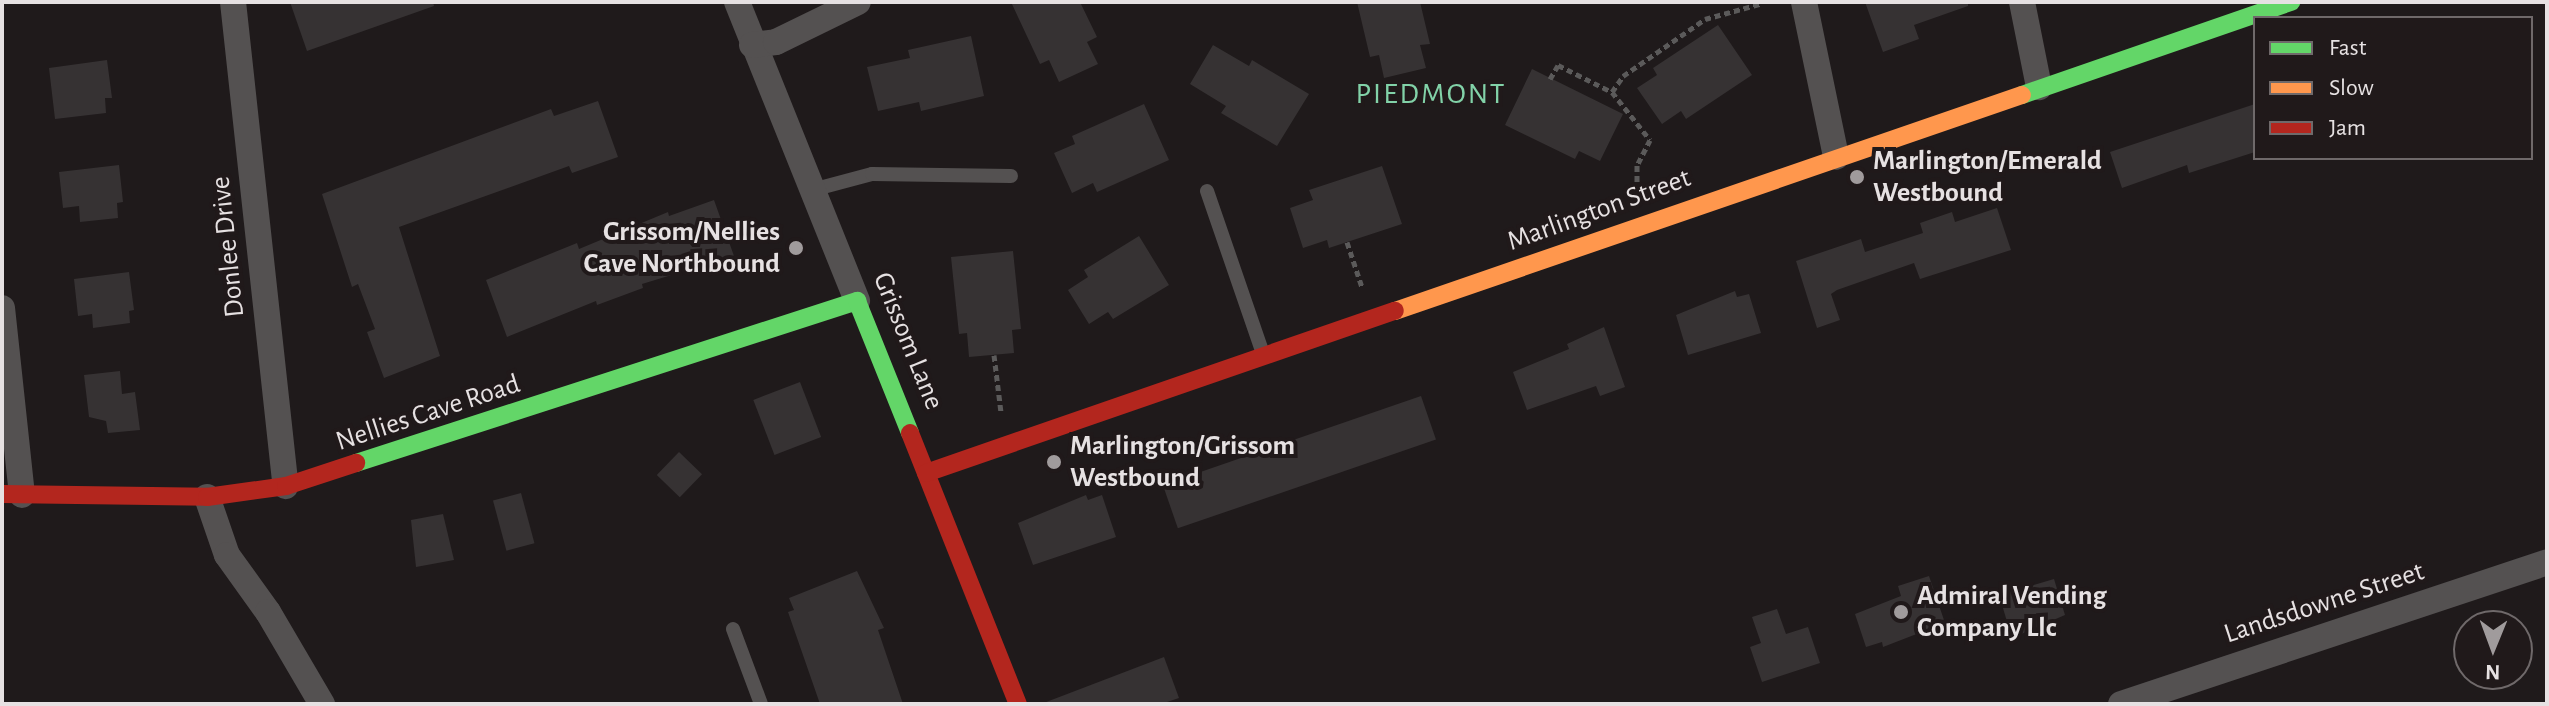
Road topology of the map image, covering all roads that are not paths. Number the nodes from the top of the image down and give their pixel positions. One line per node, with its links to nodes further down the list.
1 (233, 2): 17 (street, Donlee Drive)
2 (737, 2): 7 (street, Grissom Lane)
3 (858, 2): 7 (street)
4 (1804, 2): 9 (street)
5 (2022, 2): 8 (street)
6 (2291, 2): 8 (street, Marlington Street)
7 (752, 45): 11 (street, Grissom Lane)
8 (2039, 87): 9 (street, Marlington Street)
9 (1836, 157): 15 (street, Marlington Street)
10 (1011, 176): 11 (lane)
11 (812, 190): 13 (street, Grissom Lane)
12 (1207, 191): 15 (lane)
13 (857, 301): 16 (street, Grissom Lane); 17 (street, Nellies Cave Road)
14 (2, 308): 18 (street)
15 (1264, 357): 16 (street, Marlington Street)
16 (926, 473): 24 (street, Grissom Lane)
17 (286, 486): 19 (street, Nellies Cave Road)
18 (12, 494): 19 (street, Nellies Cave Road)
19 (207, 497): 22 (street)
20 (2547, 562): 25 (street, Landsdowne Street)
21 (733, 629): 23 (lane)
22 (322, 704)
23 (761, 704)
24 (1018, 704)
25 (2121, 704)

